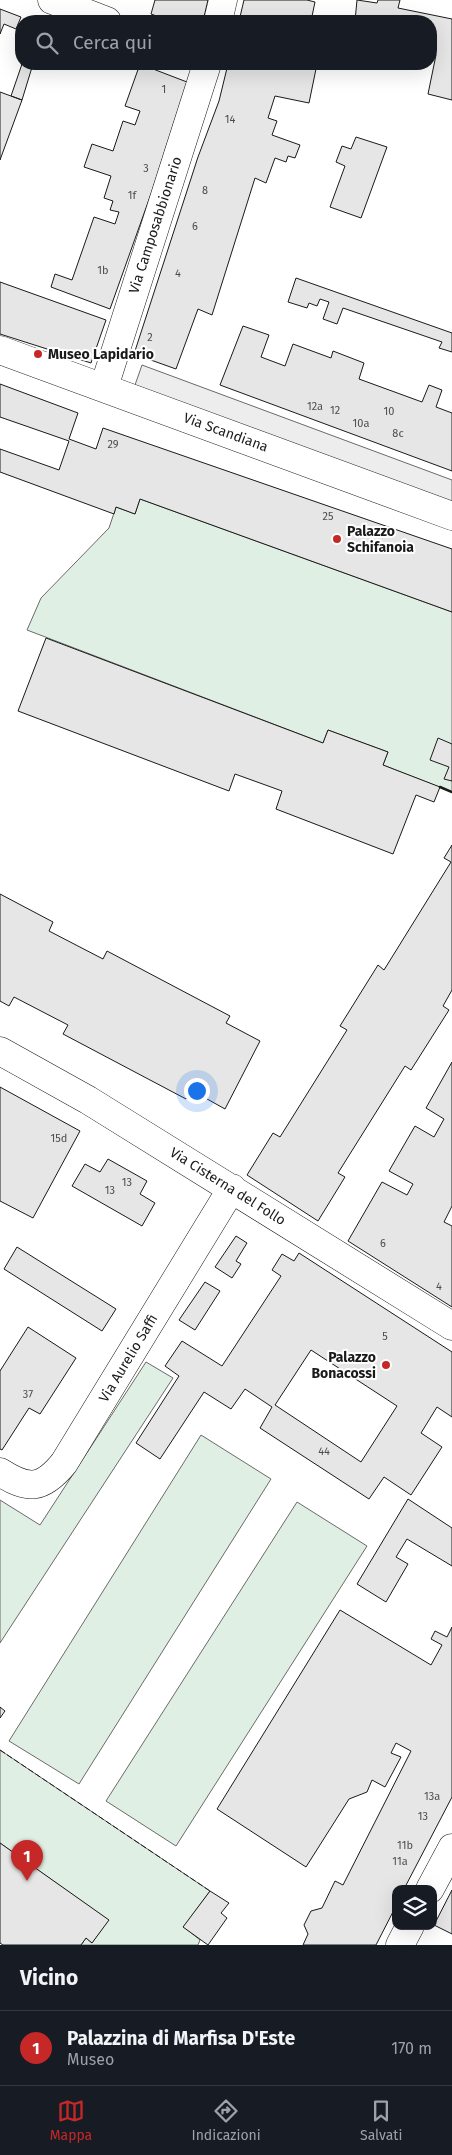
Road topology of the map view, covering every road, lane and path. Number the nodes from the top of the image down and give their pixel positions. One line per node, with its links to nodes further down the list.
1 (52, 0): 3 (street)
2 (222, 0): 4 (street)
3 (91, 15)
4 (219, 15)
5 (205, 70): 7 (street, Via Camposabbionario)
6 (0, 350): 7 (street, Via Scandiana)
7 (104, 387): 8 (street, Via Scandiana)
8 (452, 516)
9 (0, 1051): 10 (street, Via Cisterna del Follo)
10 (232, 1188): 11 (street, Via Cisterna del Follo); 12 (street, Via Aurelio Saffi)
11 (452, 1326)
12 (0, 1472)
13 (452, 1848): 14 (street)
14 (432, 1885)
15 (408, 1930): 16 (street)
16 (400, 1945)

